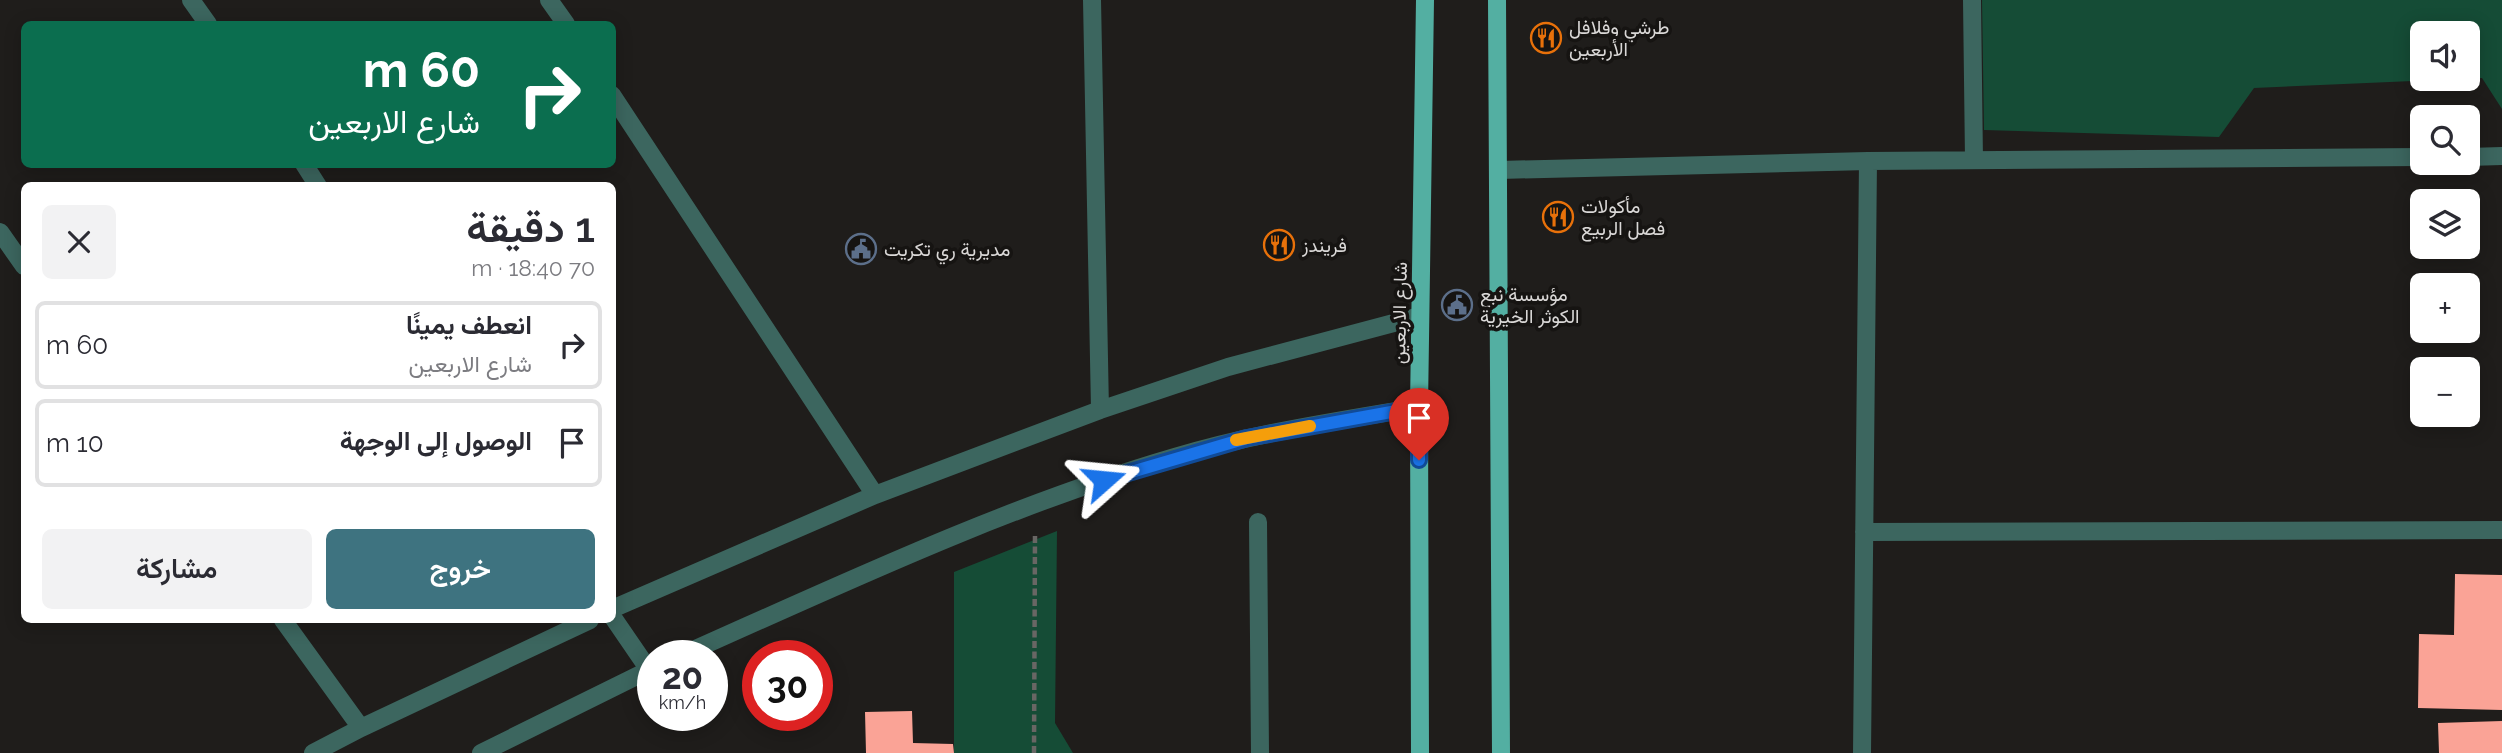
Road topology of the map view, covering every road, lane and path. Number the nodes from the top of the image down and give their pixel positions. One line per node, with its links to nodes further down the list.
1 (191, 0): 7 (street)
2 (549, 0): 8 (street)
3 (1092, 0): 20 (street)
4 (1425, 0): 18 (main road, شارع الاربعين)
5 (1497, 0): 15 (main road)
6 (1972, 0): 13 (street)
7 (206, 21)
8 (564, 21)
9 (616, 101): 21 (street)
10 (2502, 156): 12 (street)
11 (2410, 157): 13 (street)
12 (2480, 157)
13 (1975, 160): 14 (street)
14 (1868, 161): 15 (street); 25 (street)
15 (1500, 170): 39 (main road)
16 (0, 232): 17 (street)
17 (21, 262)
18 (1420, 316): 19 (main road, شارع الاربعين); 20 (street)
19 (1419, 407): 22 (street); 38 (main road, شارع الاربعين)
20 (1100, 410): 21 (street)
21 (875, 495): 26 (street)
22 (1035, 505): 30 (street); 36 (path)
23 (1258, 523): 37 (street)
24 (2502, 530): 25 (street)
25 (1864, 532): 40 (street)
26 (616, 607)
27 (616, 621): 31 (street)
28 (285, 623): 33 (street)
29 (584, 623): 33 (street)
30 (716, 640)
31 (637, 650)
32 (637, 676): 35 (street)
33 (361, 727): 34 (street)
34 (313, 753)
35 (481, 753)
36 (1034, 753)
37 (1260, 753)
38 (1420, 753)
39 (1501, 753)
40 (1862, 753)

